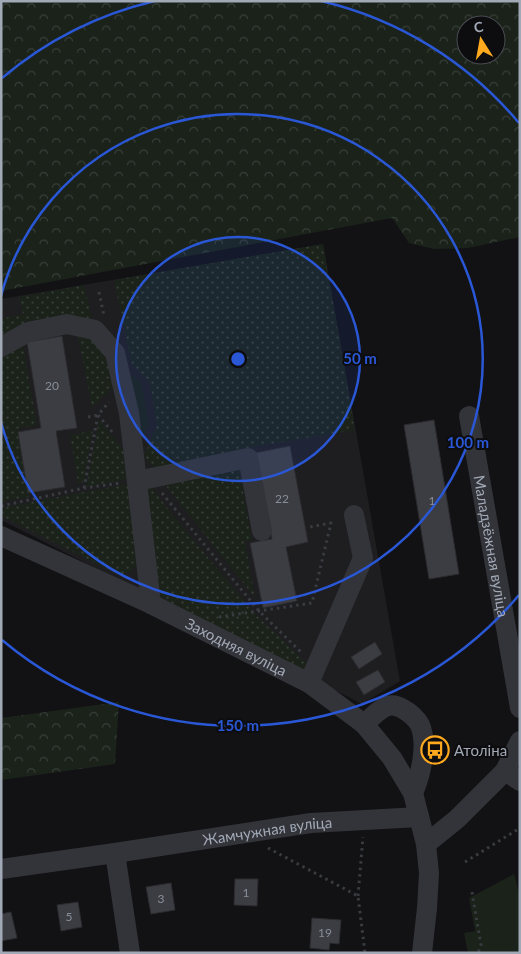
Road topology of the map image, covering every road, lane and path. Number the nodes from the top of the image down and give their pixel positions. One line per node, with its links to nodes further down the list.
1 (1, 347): 2 (street)
2 (114, 414): 4 (path); 5 (path); 6 (street); 7 (path)
3 (469, 416): 17 (street, Маладзёжная вуліца)
4 (88, 417)
5 (114, 435)
6 (143, 480): 7 (path); 11 (street); 13 (street); 14 (path)
7 (84, 488): 8 (path)
8 (1, 506)
9 (354, 515): 16 (street)
10 (310, 527): 14 (path)
11 (262, 531)
12 (1, 536): 13 (street, Заходняя вуліца)
13 (151, 604): 15 (street, Заходняя вуліца)
14 (259, 611): 15 (path); 16 (path)
15 (191, 624): 16 (street, Заходняя вуліца)
16 (313, 675): 18 (street, Заходняя вуліца)
17 (520, 708)
18 (364, 724): 21 (street, Заходняя вуліца); 21 (street)
19 (520, 741): 20 (street)
20 (512, 776): 25 (street)
21 (413, 793): 22 (street, Заходняя вуліца)
22 (419, 817): 23 (street, Жамчужная вуліца); 25 (street, Заходняя вуліца)
23 (364, 820): 27 (street, Жамчужная вуліца); 31 (path)
24 (520, 828): 28 (path)
25 (426, 844): 34 (street, Заходняя вуліца)
26 (260, 850): 31 (path)
27 (115, 853): 29 (street, Жамчужная вуліца); 32 (street)
28 (465, 862)
29 (1, 869)
30 (472, 892): 35 (path)
31 (358, 896): 33 (path)
32 (130, 953)
33 (365, 953)
34 (422, 953)
35 (478, 953)

